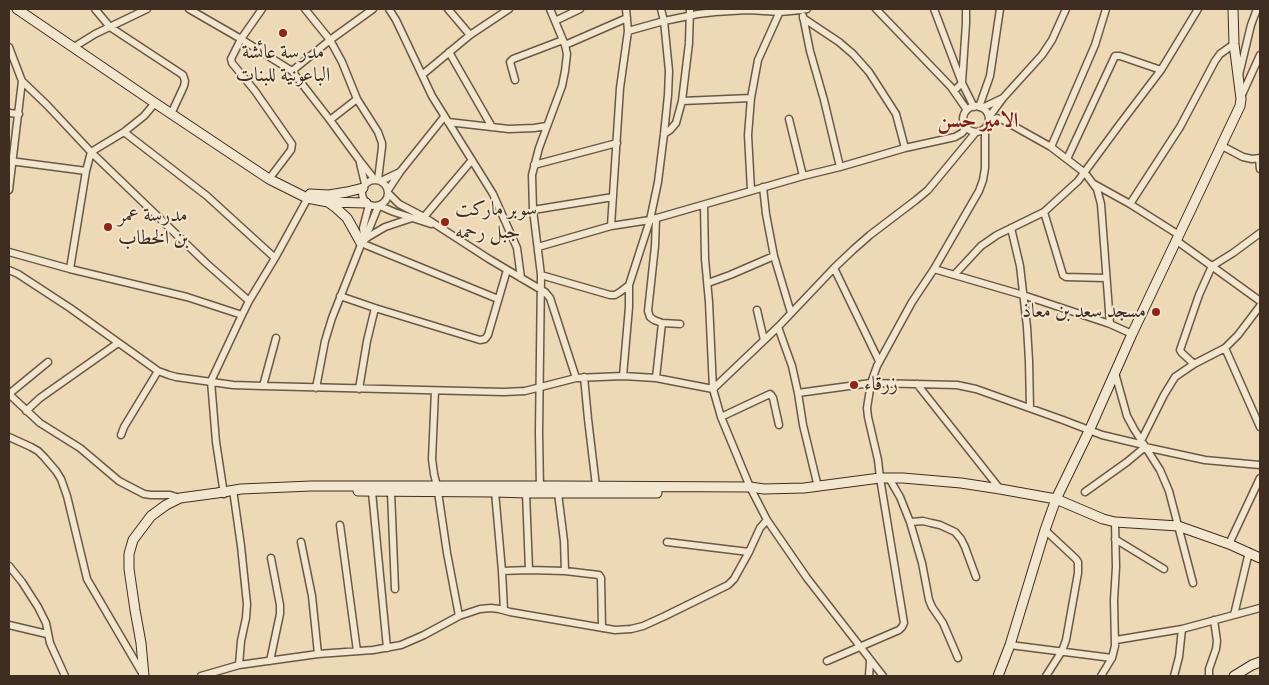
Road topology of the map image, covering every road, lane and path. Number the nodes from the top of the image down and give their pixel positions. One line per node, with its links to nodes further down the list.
1 (17, 9): 38 (street)
2 (95, 9): 31 (street)
3 (147, 9): 31 (street)
4 (189, 9): 34 (street)
5 (262, 9): 34 (street)
6 (305, 9): 35 (street)
7 (373, 9): 35 (street)
8 (389, 9): 45 (street)
9 (448, 9): 33 (street)
10 (508, 9): 33 (street)
11 (550, 9): 29 (street)
12 (580, 9): 29 (street)
13 (626, 9): 27 (street)
14 (661, 9): 30 (street)
15 (876, 9): 50 (street)
16 (934, 9): 49 (street)
17 (966, 9): 49 (street)
18 (1000, 9): 57 (street)
19 (1066, 9): 52 (street)
20 (1106, 9): 75 (street)
21 (1198, 9): 43 (street)
22 (1233, 9): 37 (street)
23 (1256, 9): 46 (street)
24 (781, 10): 25 (street); 26 (street); 51 (street)
25 (804, 10): 28 (street)
26 (690, 12): 30 (street); 55 (street)
27 (628, 18): 32 (street); 36 (street)
28 (804, 18): 76 (street); 84 (street)
29 (555, 21): 36 (street)
30 (664, 21): 32 (street); 72 (street)
31 (110, 27): 38 (street); 61 (street)
32 (628, 31): 73 (street)
33 (470, 35): 40 (street)
34 (240, 39): 44 (street); 90 (street)
35 (330, 40): 44 (street); 53 (street)
36 (564, 43): 47 (street); 66 (street)
37 (1234, 44): 46 (street); 102 (street)
38 (74, 47): 56 (street)
39 (9, 48): 42 (street)
40 (449, 52): 45 (street); 67 (street)
41 (1260, 55): 54 (street)
42 (12, 64): 48 (street)
43 (1162, 70): 78 (street); 88 (street)
44 (292, 71): 65 (street)
45 (422, 75): 62 (street)
46 (1238, 78): 54 (street)
47 (515, 80)
48 (22, 81): 60 (street); 77 (street)
49 (962, 83): 50 (street); 57 (street)
50 (954, 91): 58 (street)
51 (750, 98): 55 (street); 96 (street)
52 (1003, 98): 57 (street); 64 (street)
53 (357, 99): 65 (street); 91 (street)
54 (1241, 99): 74 (street)
55 (682, 101): 72 (street)
56 (155, 103): 61 (street); 70 (street)
57 (978, 107): 58 (street); 64 (street)
58 (967, 110): 68 (street)
59 (9, 113): 60 (street)
60 (19, 114): 81 (street)
61 (171, 114): 90 (street)
62 (446, 119): 67 (street); 80 (street); 87 (street)
63 (789, 119): 89 (street)
64 (989, 119): 69 (street); 75 (street)
65 (330, 120): 82 (street)
66 (547, 126): 67 (street); 83 (street)
67 (492, 127)
68 (966, 128): 71 (street); 76 (street)
69 (985, 128): 71 (street); 124 (street)
70 (124, 132): 77 (street); 119 (street)
71 (976, 132): 122 (street)
72 (664, 134): 109 (street)
73 (616, 143): 83 (street); 99 (street)
74 (1222, 146): 79 (street); 114 (street)
75 (1051, 147): 78 (street)
76 (905, 148): 84 (street)
77 (91, 152): 86 (street); 138 (street)
78 (1067, 159): 88 (street)
79 (1259, 159): 85 (street)
80 (472, 160): 107 (street); 130 (street)
81 (11, 161): 86 (street); 95 (street)
82 (360, 161): 91 (street); 93 (street)
83 (534, 165): 105 (street)
84 (840, 167): 89 (street)
85 (1260, 169)
86 (86, 170): 123 (street)
87 (400, 172): 91 (street); 97 (street)
88 (1085, 173): 92 (street); 106 (street)
89 (803, 176): 94 (street)
90 (269, 180): 98 (street)
91 (378, 180): 93 (street); 97 (street)
92 (1092, 183): 102 (street); 131 (street)
93 (364, 186): 98 (street); 101 (street)
94 (763, 187): 96 (street); 118 (street)
95 (9, 190)
96 (751, 190): 103 (street)
97 (388, 192): 104 (street); 107 (street)
98 (308, 196): 100 (street); 119 (street)
99 (613, 197): 105 (street); 111 (street)
100 (328, 202): 101 (street); 115 (street)
101 (368, 204): 104 (street); 115 (street)
102 (1130, 204): 114 (street)
103 (704, 205): 109 (street); 132 (street)
104 (379, 206): 108 (street); 115 (street)
105 (533, 210): 116 (street)
106 (1044, 212): 112 (street); 131 (street)
107 (424, 217): 110 (street)
108 (412, 218): 110 (street); 115 (street)
109 (653, 219): 111 (street); 133 (street); 145 (street)
110 (436, 225): 126 (street)
111 (611, 226): 116 (street)
112 (1011, 228): 129 (street); 135 (street)
113 (1260, 233): 121 (street)
114 (1178, 238): 121 (street); 149 (street)
115 (362, 240): 136 (street); 137 (street)
116 (538, 247): 128 (street)
117 (9, 254): 123 (street)
118 (774, 256): 132 (street); 143 (street)
119 (275, 258): 138 (street)
120 (9, 262): 127 (street)
121 (1212, 266): 139 (street); 156 (street)
122 (834, 268): 143 (street); 154 (street)
123 (70, 269): 144 (street)
124 (934, 269): 129 (street); 154 (street)
125 (9, 270): 127 (street)
126 (507, 270): 130 (street); 137 (street)
127 (18, 274): 152 (street)
128 (541, 274): 133 (street); 134 (street)
129 (955, 274): 135 (street)
130 (521, 278): 134 (street)
131 (1106, 278): 147 (street)
132 (708, 282): 170 (street)
133 (628, 284): 159 (street)
134 (541, 288): 161 (street); 168 (street)
135 (1023, 295): 147 (street); 174 (street)
136 (340, 296): 141 (street); 167 (street)
137 (498, 299): 141 (street)
138 (249, 301): 144 (street)
139 (1260, 301)
140 (1260, 306): 153 (street)
141 (375, 308): 169 (street)
142 (757, 310): 151 (street)
143 (791, 313): 148 (street)
144 (242, 315): 163 (street)
145 (662, 323): 146 (street); 162 (street)
146 (680, 324)
147 (1110, 324): 149 (street)
148 (778, 327): 151 (street); 172 (street)
149 (1132, 334): 158 (street)
150 (276, 338): 166 (street)
151 (764, 340): 170 (street)
152 (118, 343): 157 (street); 175 (street)
153 (1225, 348): 156 (street); 178 (street)
154 (879, 361): 164 (street)
155 (48, 362): 173 (street)
156 (1194, 364): 182 (street)
157 (158, 370): 163 (street); 180 (street)
158 (1115, 373): 179 (street); 182 (street)
159 (624, 376): 160 (street); 162 (street)
160 (584, 377): 161 (street); 186 (street)
161 (576, 378): 168 (street)
162 (656, 378): 170 (street)
163 (211, 381): 166 (street); 193 (street)
164 (871, 383): 165 (street); 172 (street); 184 (street)
165 (917, 384): 174 (street); 190 (street)
166 (263, 386): 167 (street)
167 (316, 388): 169 (street)
168 (540, 388): 171 (street); 191 (street)
169 (359, 389): 171 (street)
170 (713, 389): 176 (street)
171 (435, 391): 189 (street)
172 (798, 393): 187 (street)
173 (9, 394): 175 (street)
174 (1030, 408): 179 (street)
175 (26, 411): 199 (street)
176 (721, 417): 177 (street); 192 (street)
177 (778, 425)
178 (1260, 427)
179 (1089, 430): 182 (street); 200 (street)
180 (121, 435)
181 (9, 438): 246 (street)
182 (1144, 444): 183 (street); 196 (street); 205 (street)
183 (1260, 465)
184 (884, 478): 187 (street); 190 (street); 202 (street); 234 (street)
185 (1260, 478): 210 (street)
186 (596, 486): 191 (street); 192 (street)
187 (818, 487): 192 (street)
188 (371, 489): 189 (street); 193 (street); 194 (street); 235 (street)
189 (438, 489): 191 (street); 194 (street); 195 (street); 226 (street)
190 (1000, 489): 200 (street)
191 (540, 490): 197 (street); 198 (street)
192 (752, 490): 198 (street); 201 (street)
193 (226, 492): 199 (street); 245 (street)
194 (391, 492): 222 (street)
195 (495, 492): 197 (street); 218 (street)
196 (1085, 492)
197 (526, 493): 217 (street)
198 (558, 493): 219 (street)
199 (180, 498): 246 (street)
200 (1056, 499): 203 (street); 206 (street)
201 (767, 520): 211 (street); 234 (street)
202 (910, 522): 220 (street); 239 (street)
203 (1114, 522): 205 (street); 207 (street)
204 (340, 525): 236 (street)
205 (1178, 526): 210 (street); 221 (street)
206 (1045, 530): 233 (street); 237 (street)
207 (1115, 539): 216 (street); 232 (street)
208 (301, 542): 238 (street)
209 (667, 542): 211 (street)
210 (1229, 544): 212 (street)
211 (749, 552): 229 (street)
212 (1249, 552): 213 (street); 225 (street)
213 (1259, 556)
214 (271, 558): 241 (street)
215 (9, 566): 231 (street)
216 (1164, 569)
217 (530, 570): 218 (street); 219 (street)
218 (502, 571): 224 (street)
219 (565, 572): 229 (street)
220 (976, 578)
221 (1193, 583)
222 (396, 589)
223 (1260, 608): 225 (street)
224 (504, 610): 226 (street); 229 (street)
225 (1234, 615): 227 (street)
226 (459, 616): 235 (street)
227 (1214, 620): 230 (street); 255 (street)
228 (9, 626): 231 (street)
229 (602, 628)
230 (1182, 629): 232 (street); 254 (street)
231 (47, 634): 247 (street)
232 (1116, 640): 240 (street)
233 (1010, 644): 237 (street); 251 (street)
234 (861, 647): 242 (street); 243 (street)
235 (388, 648): 236 (street)
236 (357, 651): 238 (street)
237 (1062, 651): 240 (street); 252 (street)
238 (318, 654): 241 (street)
239 (958, 658)
240 (1112, 658): 253 (street)
241 (270, 661): 245 (street)
242 (827, 661)
243 (870, 661): 249 (street); 250 (street)
244 (1260, 662): 256 (street)
245 (239, 665): 248 (street)
246 (144, 675)
247 (65, 676)
248 (201, 676)
249 (869, 676)
250 (883, 676)
251 (998, 676)
252 (1046, 676)
253 (1101, 676)
254 (1174, 676)
255 (1209, 676)
256 (1234, 676)

